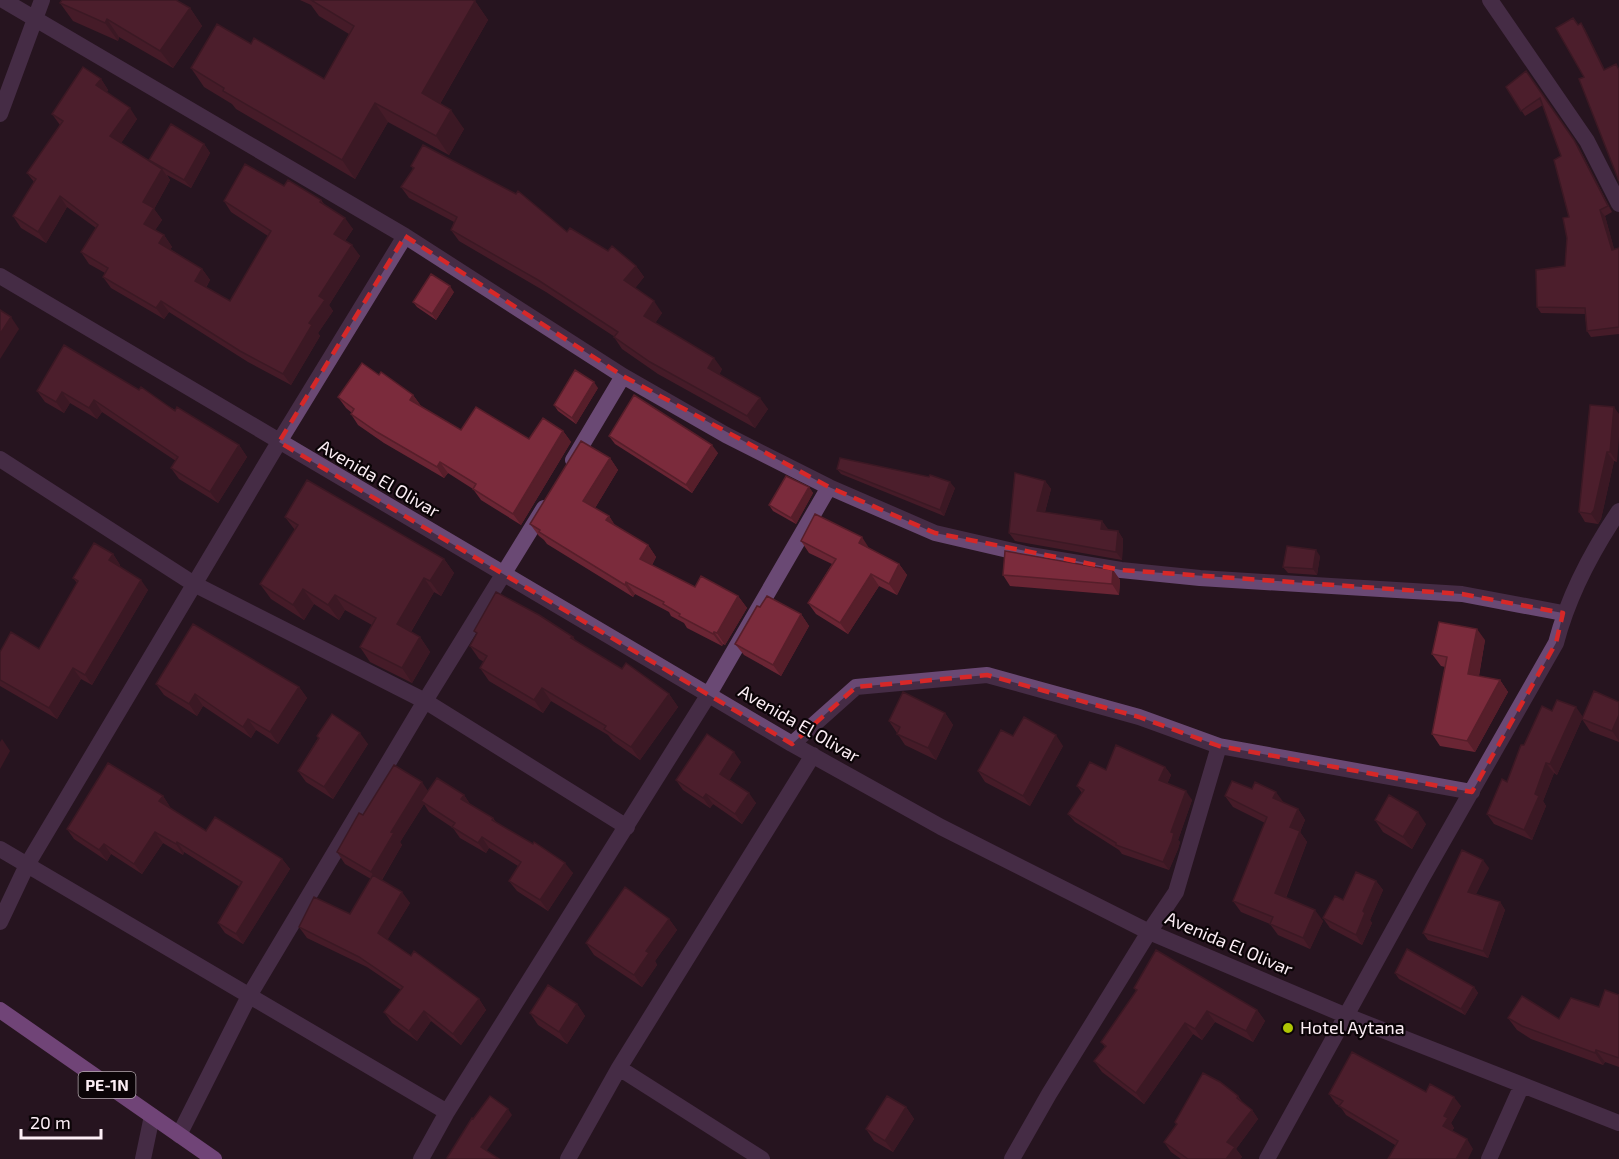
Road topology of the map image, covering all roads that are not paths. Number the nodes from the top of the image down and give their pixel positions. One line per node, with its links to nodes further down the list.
1 (3, 0): 4 (street)
2 (42, 0): 4 (street)
3 (1490, 0): 6 (street)
4 (35, 18): 5 (street); 7 (street)
5 (0, 114)
6 (1619, 204)
7 (405, 236): 9 (street); 10 (street)
8 (0, 276): 10 (street, Avenida El Olivar)
9 (623, 376): 12 (street); 13 (street)
10 (279, 442): 16 (street, Avenida El Olivar); 17 (street)
11 (0, 459): 17 (street)
12 (563, 475)
13 (829, 487): 18 (street); 19 (street)
14 (552, 495): 16 (street)
15 (1619, 511): 18 (street)
16 (504, 574): 19 (street, Avenida El Olivar); 20 (street)
17 (194, 584): 20 (street); 27 (street)
18 (1563, 613): 24 (street)
19 (709, 694): 21 (street, Avenida El Olivar); 25 (street)
20 (425, 701): 25 (street); 30 (street)
21 (792, 744): 22 (street); 23 (street, Avenida El Olivar)
22 (1219, 746): 24 (street); 29 (street)
23 (813, 755): 29 (street, Avenida El Olivar); 33 (street)
24 (1472, 792): 32 (street)
25 (627, 827): 35 (street)
26 (0, 849): 27 (street)
27 (27, 865): 28 (street); 30 (street)
28 (0, 922)
29 (1149, 932): 32 (street, Avenida El Olivar); 44 (street)
30 (249, 996): 35 (street); 38 (street)
31 (0, 1010): 36 (highway, PE-1N)
32 (1347, 1016): 34 (street, Avenida El Olivar); 45 (street)
33 (619, 1068): 42 (street); 43 (street)
34 (1522, 1085): 37 (street, Avenida El Olivar); 46 (street)
35 (447, 1112): 41 (street)
36 (152, 1116): 38 (highway, PE-1N); 39 (street)
37 (1619, 1124)
38 (179, 1135): 40 (highway, PE-1N)
39 (143, 1159)
40 (214, 1159)
41 (421, 1159)
42 (568, 1159)
43 (762, 1159)
44 (1012, 1159)
45 (1267, 1159)
46 (1489, 1159)

